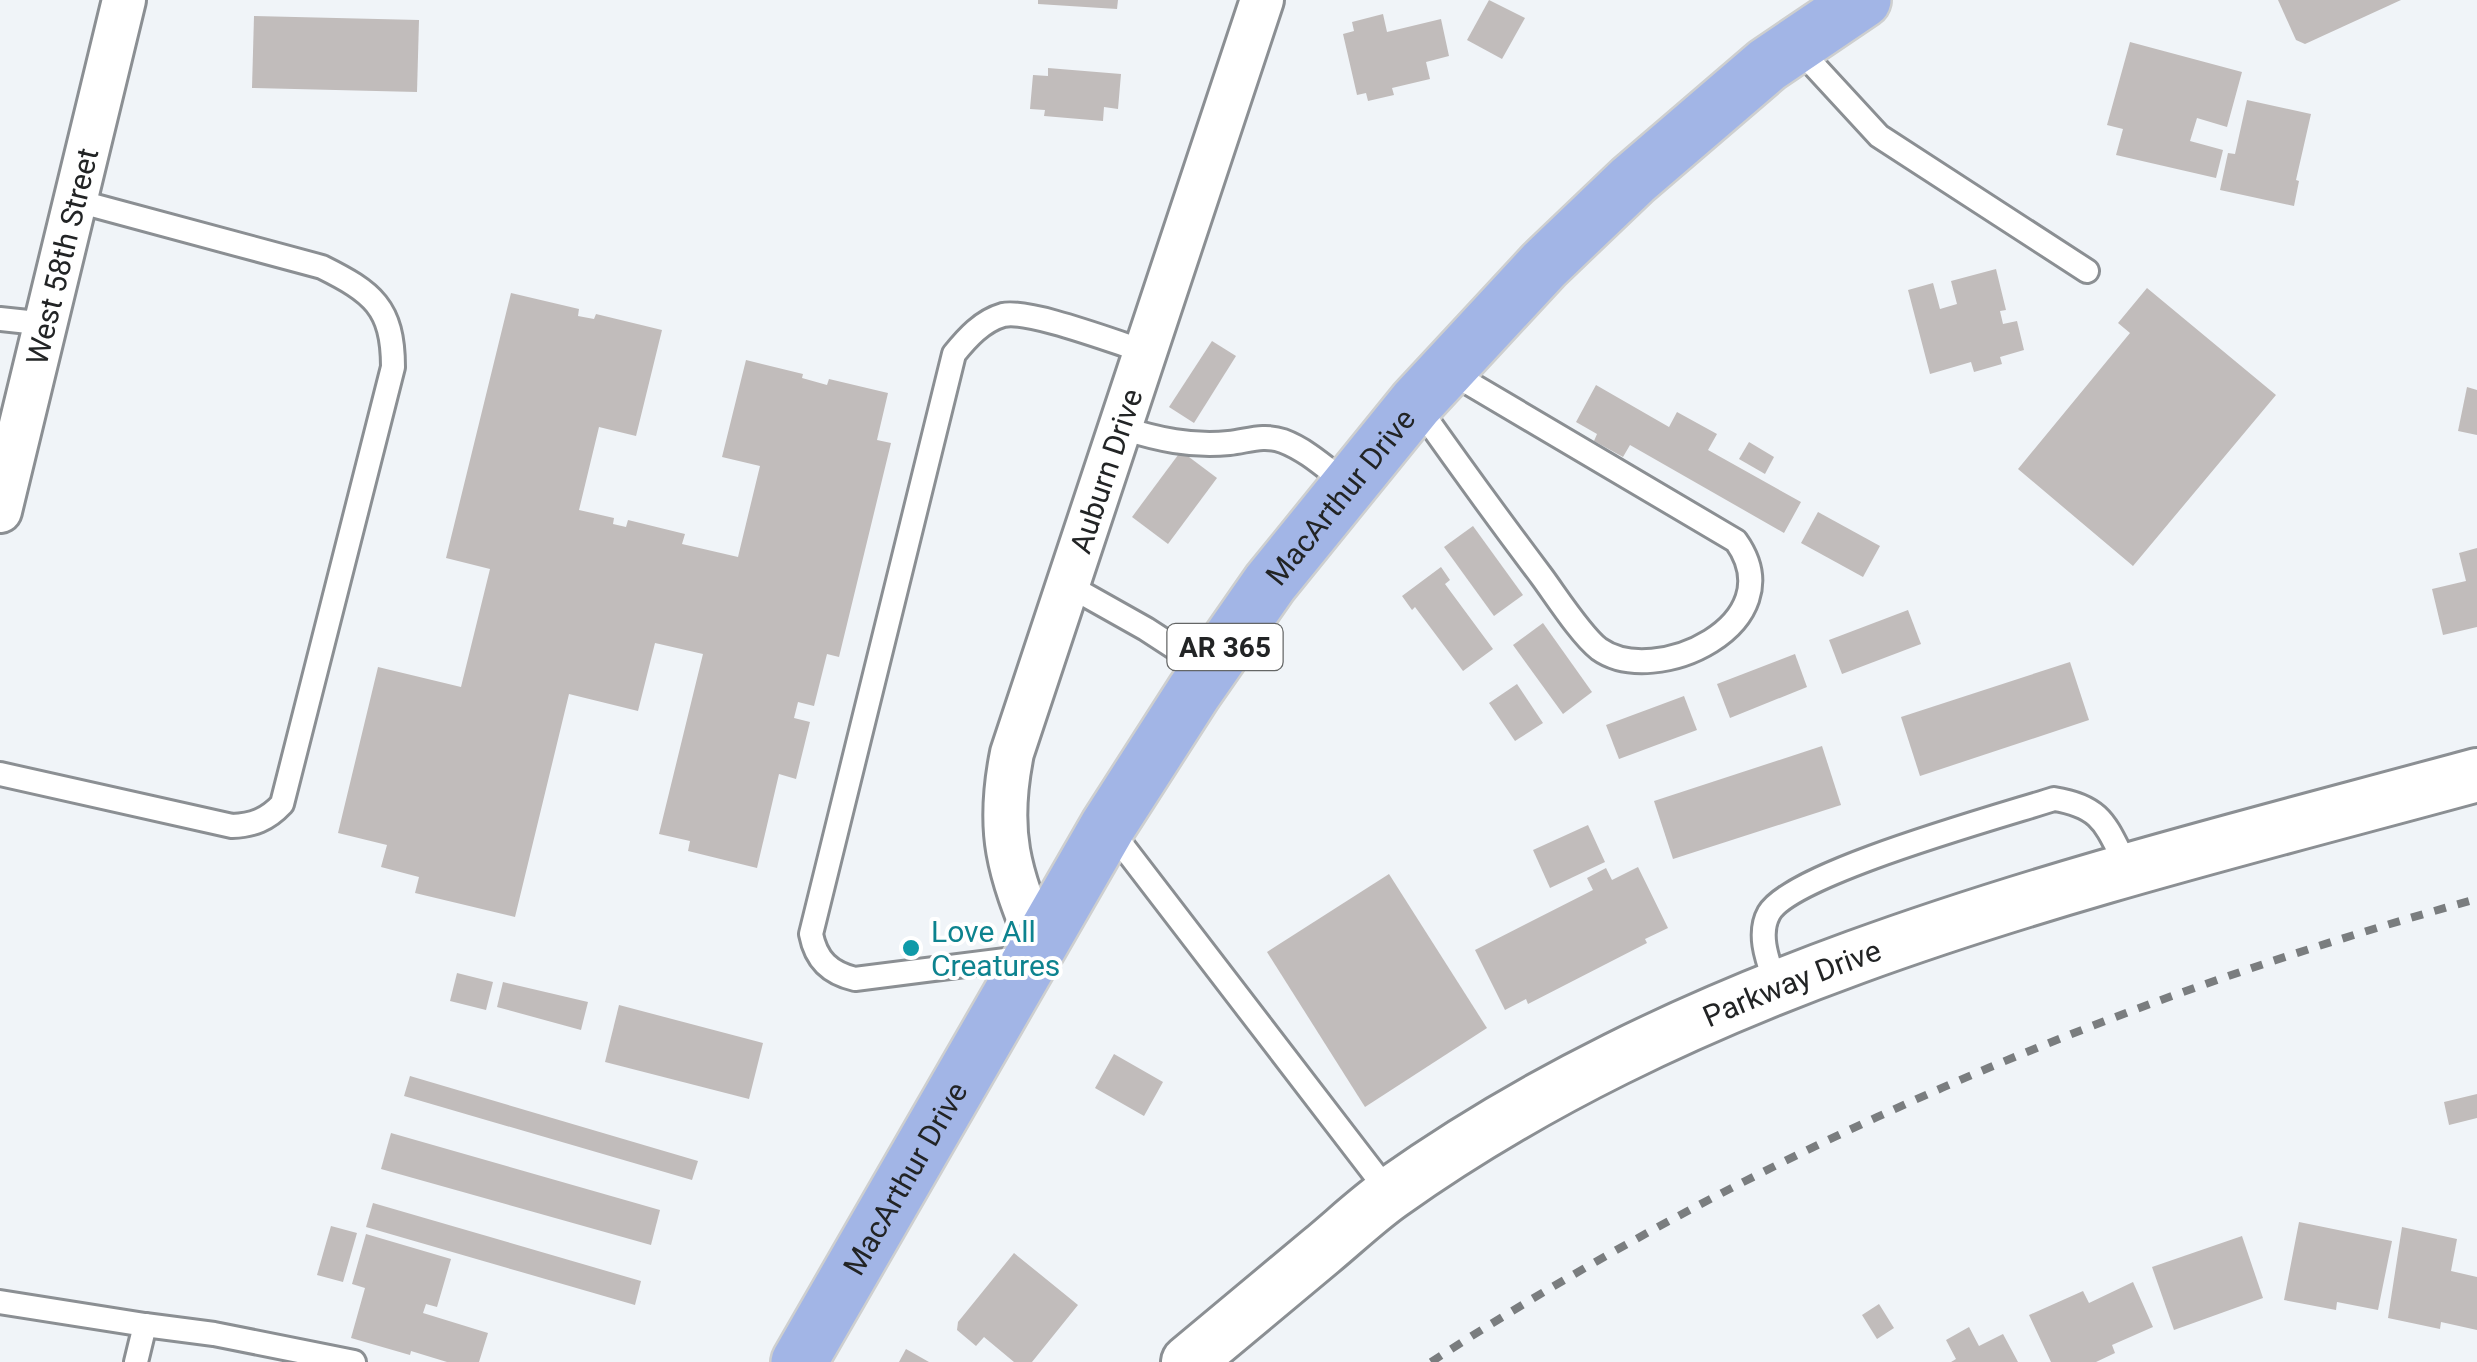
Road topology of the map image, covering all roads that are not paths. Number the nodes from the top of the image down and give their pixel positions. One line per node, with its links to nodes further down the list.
1 (124, 0): 5 (street, West 58th Street)
2 (1262, 0): 9 (street, Auburn Drive)
3 (1863, 0): 4 (main road, MacArthur Drive / AR 365)
4 (1796, 46): 6 (lane); 10 (main road, MacArthur Drive / AR 365)
5 (77, 201): 8 (street, West 58th Street); 16 (lane)
6 (2087, 271)
7 (0, 319): 8 (lane)
8 (46, 324): 13 (street, West 58th Street)
9 (1147, 352): 11 (street, Auburn Drive); 20 (lane)
10 (1430, 386): 10 (lane); 12 (main road, MacArthur Drive / AR 365)
11 (1122, 428): 12 (lane); 14 (street, Auburn Drive)
12 (1347, 484): 15 (main road, MacArthur Drive / AR 365)
13 (0, 511)
14 (1066, 584): 15 (lane); 20 (street, Auburn Drive)
15 (1209, 670): 18 (main road, MacArthur Drive / AR 365)
16 (0, 774)
17 (2477, 774): 19 (street, Parkway Drive)
18 (1108, 826): 20 (main road, MacArthur Drive / AR 365); 22 (lane)
19 (2129, 870): 21 (street, Parkway Drive); 21 (lane)
20 (1035, 951): 27 (main road, MacArthur Drive / AR 365)
21 (1777, 988): 22 (street, Parkway Drive)
22 (1390, 1194): 28 (street, Parkway Drive)
23 (0, 1302): 24 (lane)
24 (144, 1325): 25 (lane); 26 (lane)
25 (136, 1362)
26 (354, 1362)
27 (799, 1362)
28 (1188, 1362)

